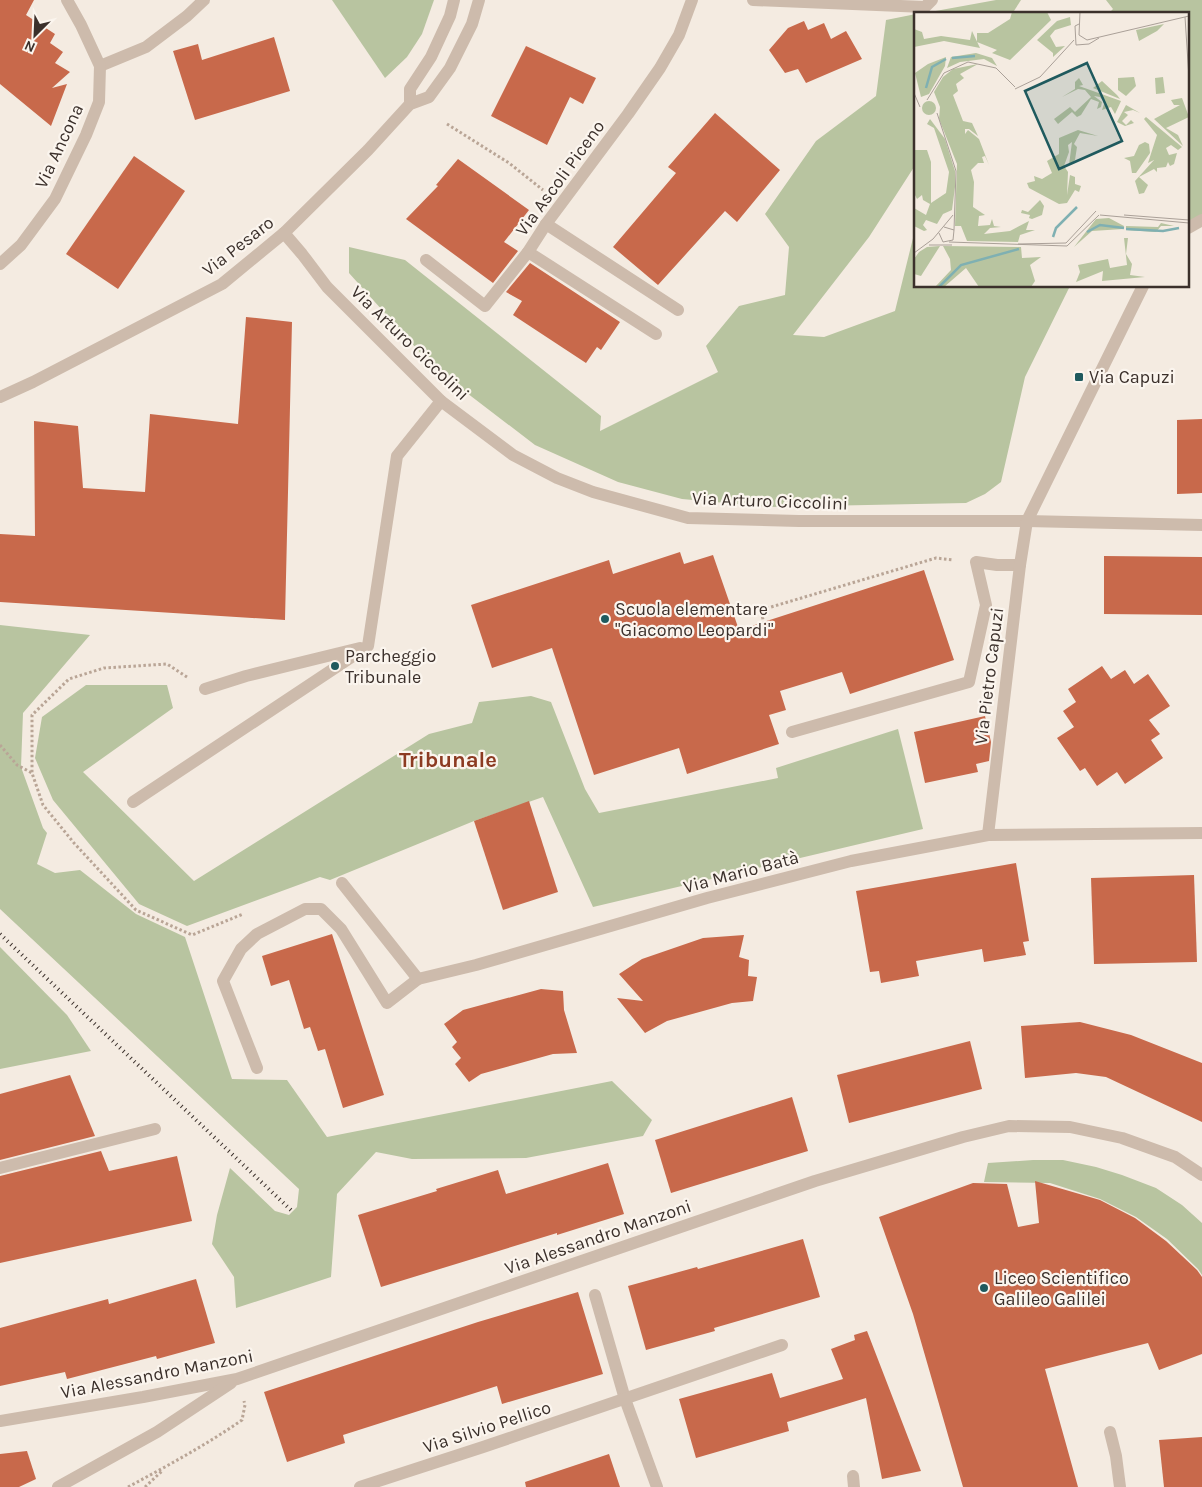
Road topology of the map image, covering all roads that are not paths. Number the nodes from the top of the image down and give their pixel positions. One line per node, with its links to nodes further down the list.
1 (67, 0): 8 (street, Via Ancona)
2 (204, 0): 8 (street)
3 (454, 0): 9 (street, Via Pesaro)
4 (479, 0): 9 (street, Via Pesaro)
5 (692, 0): 11 (street, Via Ascoli Piceno)
6 (753, 0): 7 (street)
7 (932, 0)
8 (100, 66): 16 (street, Via Ancona)
9 (410, 104): 13 (street, Via Pesaro)
10 (1202, 220): 12 (street)
11 (546, 224): 14 (street, Via Ascoli Piceno); 18 (street)
12 (1190, 227)
13 (284, 233): 20 (street, Via Pesaro); 21 (street, Via Arturo Ciccolini)
14 (528, 252): 15 (street, Via Ascoli Piceno); 19 (street)
15 (426, 260)
16 (0, 264)
17 (1142, 288): 22 (street, Via Pietro Capuzi)
18 (678, 310)
19 (656, 334)
20 (0, 397)
21 (441, 401): 22 (street, Via Arturo Ciccolini); 25 (street)
22 (1026, 521): 23 (street); 24 (street, Via Pietro Capuzi)
23 (1202, 525)
24 (1020, 564): 27 (street); 30 (street, Via Pietro Capuzi)
25 (368, 646): 26 (street); 28 (street)
26 (205, 689)
27 (792, 732)
28 (133, 802)
29 (1202, 833): 30 (street, Via Mario Batà)
30 (988, 835): 32 (street, Via Mario Batà)
31 (342, 883): 32 (street)
32 (418, 979): 33 (street)
33 (257, 1068)
34 (155, 1129): 35 (street)
35 (0, 1168)
36 (1202, 1175): 39 (street, Via Alessandro Manzoni)
37 (595, 1295): 40 (street)
38 (782, 1346): 40 (street, Via Silvio Pellico)
39 (237, 1379): 41 (street, Via Alessandro Manzoni); 43 (street)
40 (626, 1399): 44 (street, Via Silvio Pellico); 45 (street)
41 (0, 1421)
42 (1110, 1432): 46 (street)
43 (58, 1487)
44 (360, 1487)
45 (657, 1487)
46 (1120, 1487)

